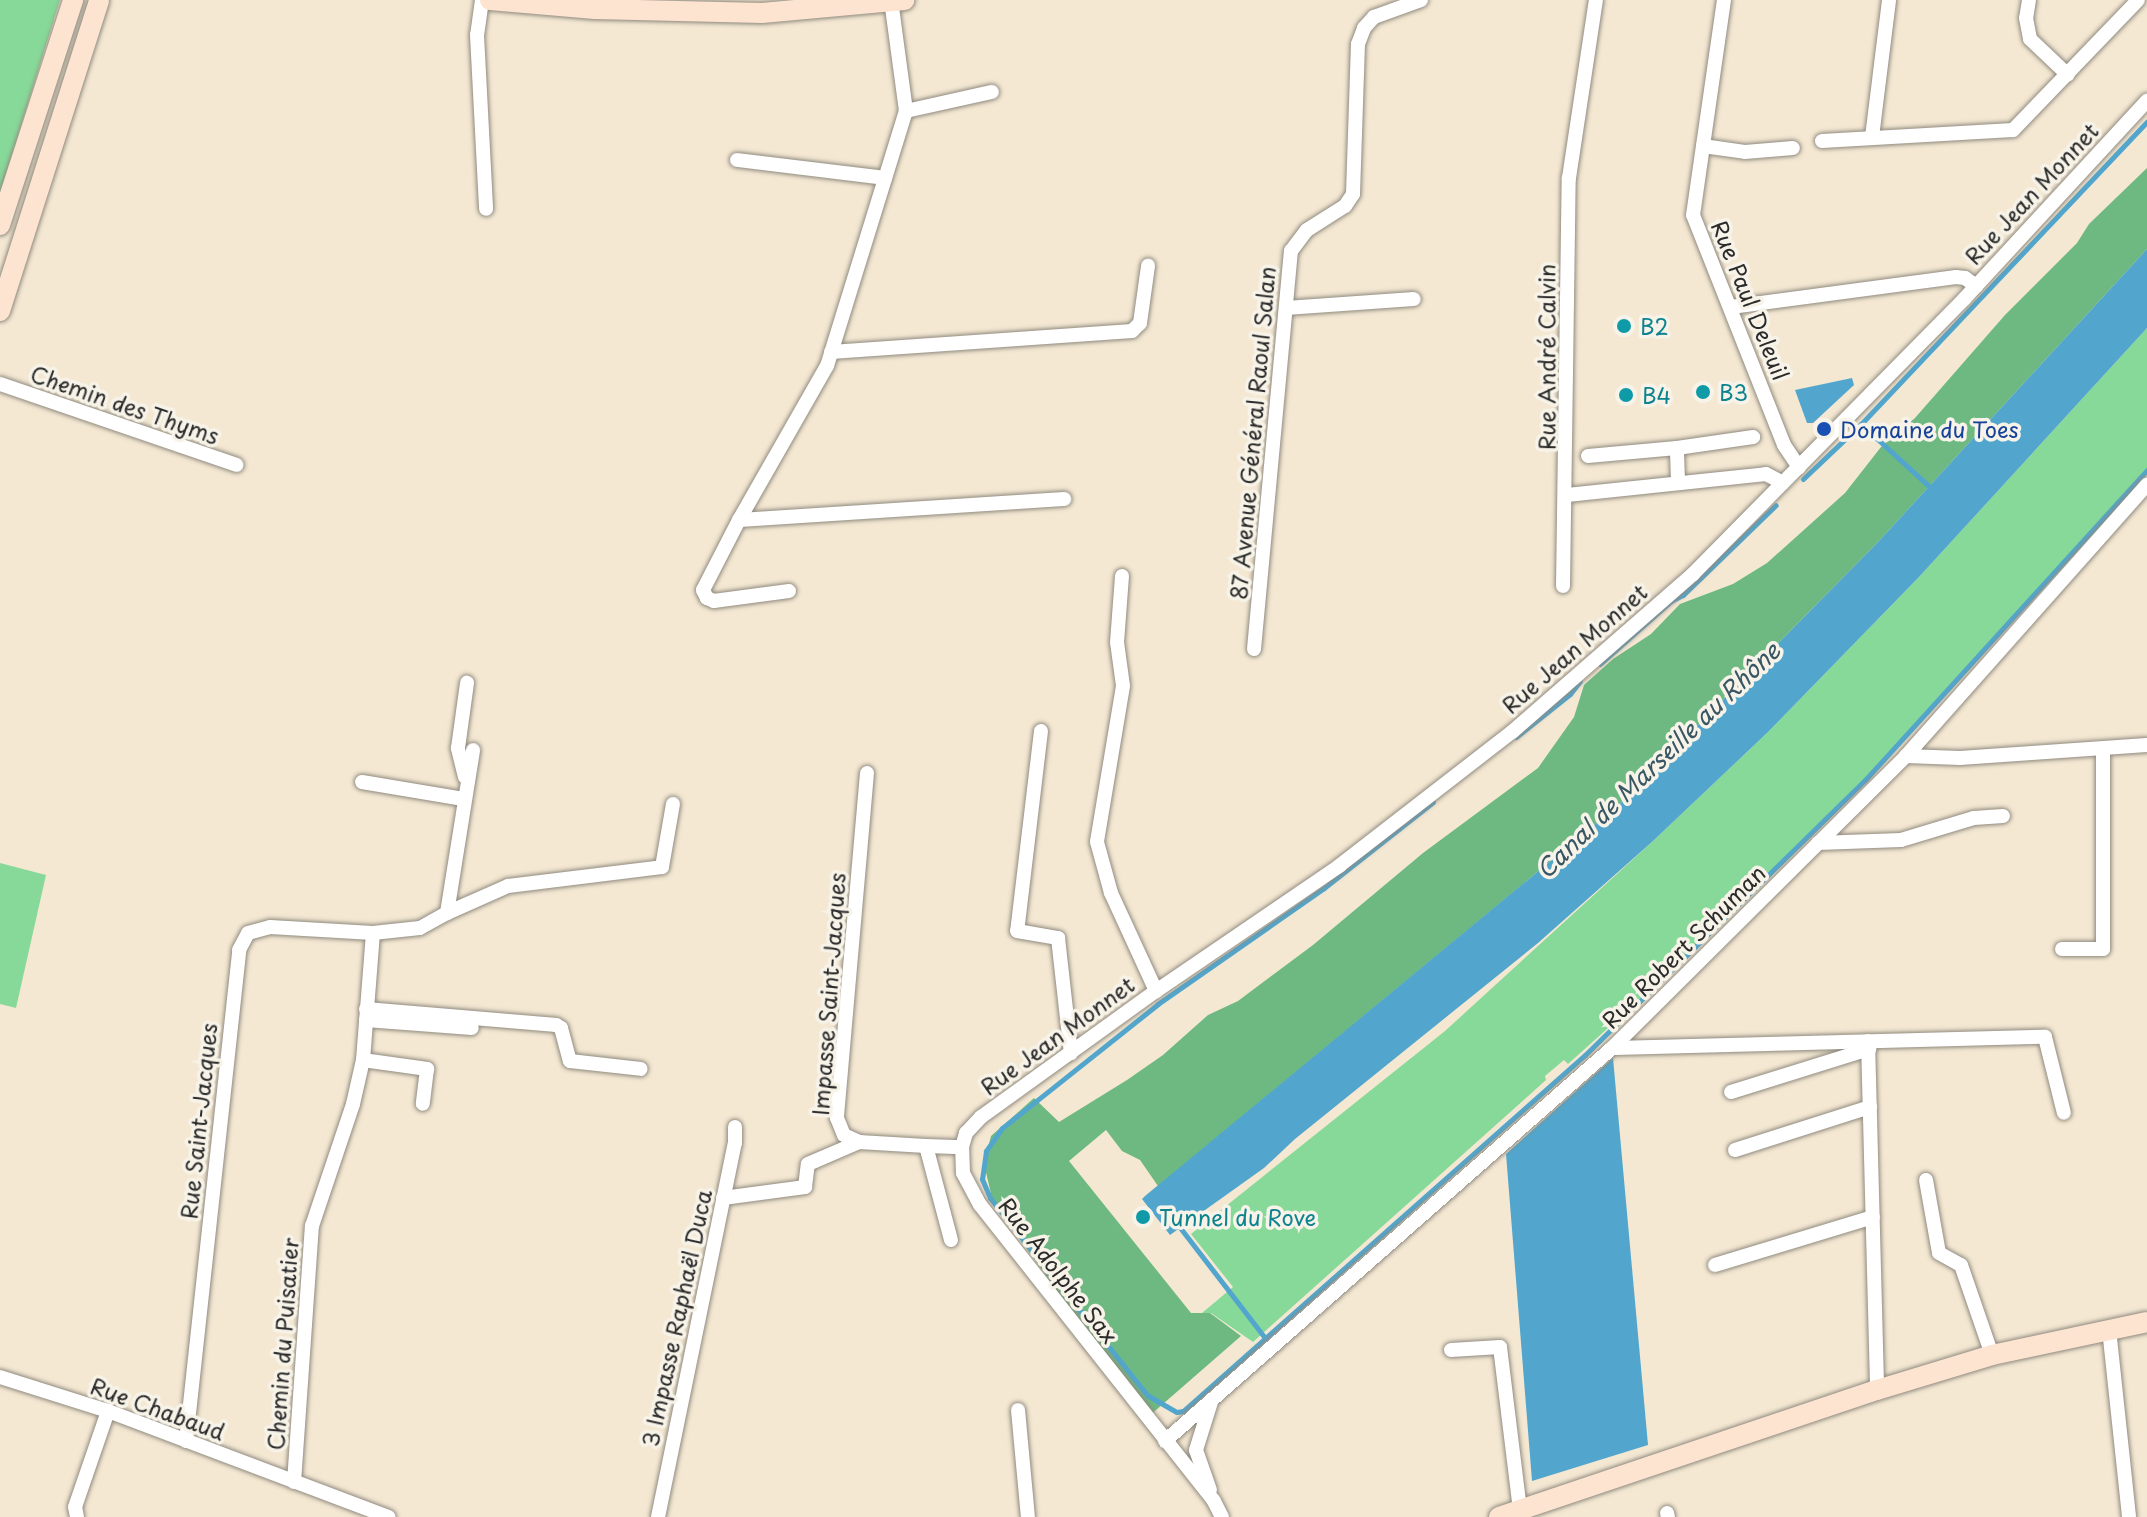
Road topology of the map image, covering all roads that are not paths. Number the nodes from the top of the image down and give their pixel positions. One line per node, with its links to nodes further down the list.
1 (73, 0): 23 (main road)
2 (99, 0): 29 (main road)
3 (482, 0): 22 (street)
4 (490, 0): 11 (main road)
5 (1421, 0): 28 (street, 87 Avenue Général Raoul Salan)
6 (1596, 0): 40 (street, Rue André Calvin)
7 (1724, 0): 18 (street, Rue Paul Deleuil)
8 (1889, 0): 16 (street)
9 (2029, 0): 12 (street)
10 (2138, 0): 12 (street)
11 (896, 1): 15 (street)
12 (2068, 75): 16 (street)
13 (992, 92): 15 (street)
14 (2147, 101): 25 (street, Rue Jean Monnet)
15 (906, 111): 21 (street)
16 (1872, 137): 17 (street)
17 (1822, 141)
18 (1703, 146): 19 (street); 27 (street, Rue Paul Deleuil)
19 (1793, 148)
20 (737, 160): 21 (street)
21 (885, 178): 30 (street)
22 (486, 209)
23 (0, 225)
24 (1148, 266): 30 (street)
25 (1976, 286): 27 (street); 36 (street, Rue Jean Monnet)
26 (1414, 299): 28 (street)
27 (1731, 307): 36 (street, Rue Paul Deleuil)
28 (1286, 308): 46 (street, 87 Avenue Général Raoul Salan)
29 (0, 311)
30 (831, 352): 42 (street)
31 (0, 384): 35 (street, Chemin des Thyms)
32 (1753, 437): 33 (street)
33 (1677, 448): 34 (street); 37 (street)
34 (1588, 456)
35 (236, 465)
36 (1799, 467): 38 (street, Rue Jean Monnet)
37 (1678, 481): 38 (street); 40 (street)
38 (1783, 483): 63 (street, Rue Jean Monnet)
39 (2147, 485): 52 (street, Rue Robert Schuman)
40 (1567, 495): 44 (street, Rue André Calvin)
41 (1064, 499): 42 (street)
42 (739, 520): 45 (street)
43 (1122, 576): 63 (street)
44 (1563, 586)
45 (789, 591)
46 (1254, 649)
47 (467, 683): 55 (street)
48 (1041, 731): 68 (street)
49 (2147, 745): 50 (street)
50 (2103, 749): 52 (street); 62 (street)
51 (473, 750): 55 (street)
52 (1906, 756): 59 (street, Rue Robert Schuman)
53 (867, 773): 76 (street, Impasse Saint-Jacques)
54 (362, 782): 56 (street)
55 (467, 784): 56 (street)
56 (464, 799): 60 (street)
57 (673, 804): 60 (street)
58 (2003, 816): 59 (street)
59 (1818, 843): 67 (street, Rue Robert Schuman)
60 (447, 913): 61 (street)
61 (373, 933): 64 (street, Chemin du Puisatier); 94 (street, Rue Saint-Jacques)
62 (2062, 949)
63 (1156, 991): 68 (street, Rue Jean Monnet)
64 (366, 1014): 65 (street); 69 (street, Chemin du Puisatier); 70 (street)
65 (472, 1028)
66 (1869, 1045): 67 (street); 71 (street); 73 (street); 74 (street)
67 (1612, 1048): 91 (street, Rue Robert Schuman)
68 (1071, 1053): 78 (street, Rue Jean Monnet)
69 (363, 1060): 72 (street); 98 (street, Chemin du Puisatier)
70 (641, 1069)
71 (1731, 1092)
72 (423, 1104)
73 (1870, 1107): 79 (street); 82 (street)
74 (2064, 1113)
75 (735, 1127): 81 (street, 3 Impasse Raphaël Duca)
76 (859, 1142): 77 (street); 81 (street)
77 (926, 1146): 78 (street); 83 (street)
78 (962, 1147): 95 (street, Rue Adolphe Sax)
79 (1735, 1150)
80 (1926, 1180): 88 (street)
81 (723, 1198): 103 (street, 3 Impasse Raphaël Duca)
82 (1873, 1217): 84 (street); 90 (street)
83 (951, 1240)
84 (1715, 1265)
85 (2147, 1322): 86 (main road)
86 (2109, 1329): 88 (main road); 107 (street)
87 (1451, 1350): 100 (street)
88 (1992, 1355): 90 (main road)
89 (0, 1377): 93 (street, Rue Chabaud)
90 (1877, 1390): 100 (main road)
91 (1212, 1399): 95 (street, Rue Robert Schuman); 96 (street)
92 (1018, 1410): 104 (street)
93 (108, 1411): 94 (street, Rue Chabaud); 101 (street)
94 (186, 1441): 98 (street, Rue Chabaud)
95 (1165, 1441): 97 (street, Rue Adolphe Sax)
96 (1196, 1450): 97 (street); 99 (street)
97 (1175, 1453): 99 (street, Rue Adolphe Sax)
98 (294, 1482): 102 (street, Rue Chabaud)
99 (1214, 1501): 105 (street, Rue Adolphe Sax)
100 (1520, 1510): 106 (main road)
101 (75, 1514)
102 (389, 1517)
103 (658, 1517)
104 (1028, 1517)
105 (1222, 1517)
106 (1499, 1517)
107 (2129, 1517)

